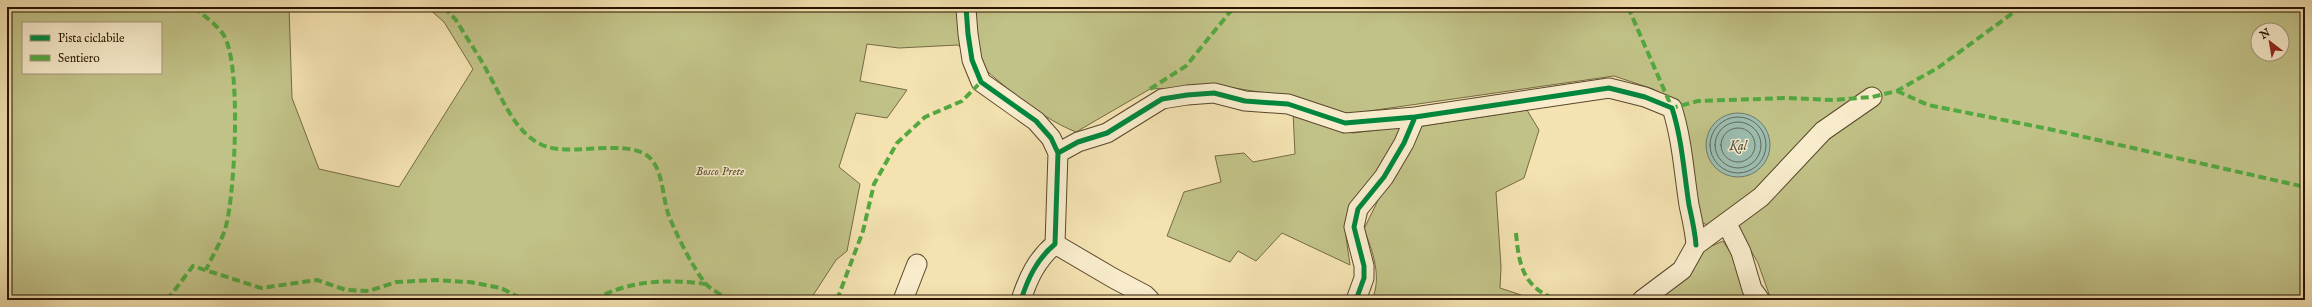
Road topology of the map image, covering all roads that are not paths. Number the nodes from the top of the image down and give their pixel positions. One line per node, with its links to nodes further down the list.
1 (966, 9): 4 (street)
2 (1872, 97): 5 (street)
3 (1415, 117): 4 (street); 7 (street); 12 (street)
4 (1058, 153): 6 (street)
5 (1727, 224): 7 (street); 14 (street)
6 (1055, 244): 10 (street); 11 (street)
7 (1696, 245): 13 (street)
8 (917, 264): 9 (street)
9 (903, 300)
10 (1021, 300)
11 (1150, 300)
12 (1356, 300)
13 (1642, 300)
14 (1760, 300)

